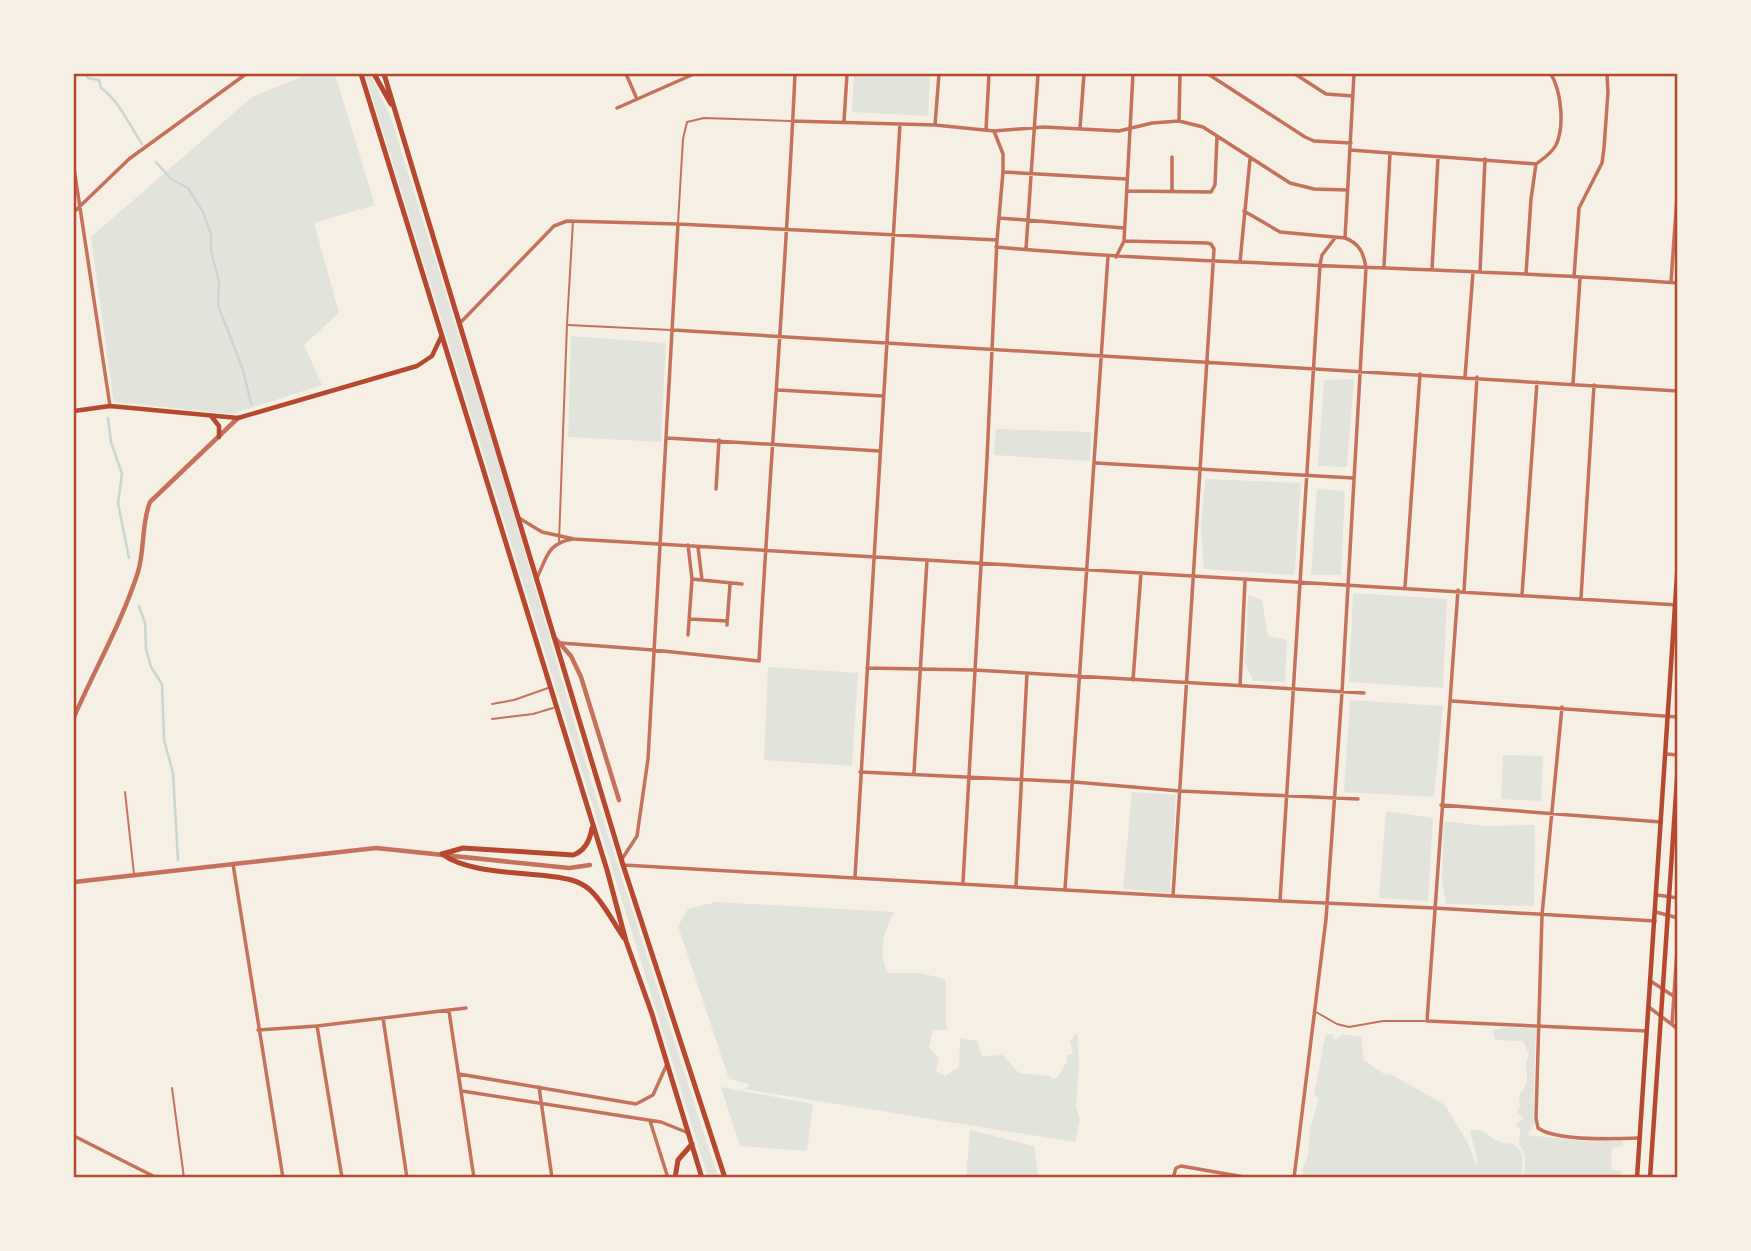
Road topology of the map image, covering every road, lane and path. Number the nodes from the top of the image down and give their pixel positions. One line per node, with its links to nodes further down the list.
1 (246, 74): 53 (street)
2 (361, 74): 87 (main road)
3 (374, 74): 25 (main road)
4 (384, 74): 25 (main road)
5 (626, 74): 23 (street)
6 (677, 74): 21 (street)
7 (694, 74): 21 (street)
8 (794, 74): 26 (street)
9 (847, 74): 27 (street)
10 (939, 74): 30 (street)
11 (989, 74): 34 (street)
12 (1038, 74): 31 (street)
13 (1084, 74): 32 (street)
14 (1133, 74): 33 (street)
15 (1180, 74): 28 (street)
16 (1209, 74): 37 (street)
17 (1295, 74): 22 (street)
18 (1354, 74): 22 (street)
19 (1551, 74): 44 (street)
20 (1606, 74): 80 (street)
21 (680, 80): 23 (street)
22 (1353, 96): 37 (street)
23 (637, 99): 24 (street)
24 (617, 108)
25 (394, 110): 84 (main road)
26 (792, 121): 27 (street); 59 (lane); 61 (street)
27 (844, 121): 29 (street)
28 (1179, 121): 33 (street); 36 (street)
29 (900, 124): 30 (street); 62 (street)
30 (935, 125): 34 (street)
31 (1034, 128): 32 (street); 35 (street); 47 (street)
32 (1080, 128): 33 (street)
33 (1130, 129): 48 (street)
34 (986, 130): 35 (street)
35 (994, 131): 46 (street)
36 (1217, 136): 42 (street); 52 (street)
37 (1351, 143): 38 (street)
38 (1350, 150): 39 (street); 50 (street)
39 (1390, 153): 41 (street); 74 (street)
40 (1172, 157): 52 (street)
41 (1438, 157): 43 (street); 76 (street)
42 (1250, 158): 50 (street); 54 (street)
43 (1485, 159): 44 (street); 78 (street)
44 (1536, 164): 79 (street)
45 (74, 168): 53 (street)
46 (1003, 172): 47 (street); 56 (street)
47 (1031, 173): 48 (street); 57 (street)
48 (1126, 179): 51 (street)
49 (1678, 183): 82 (street)
50 (1347, 190): 64 (street)
51 (1126, 191): 52 (street); 60 (street)
52 (1171, 192)
53 (79, 207): 55 (street); 104 (street)
54 (1244, 211): 63 (street); 72 (street)
55 (74, 212)
56 (999, 218): 57 (street); 65 (street)
57 (1027, 219): 60 (street); 68 (street)
58 (573, 220): 59 (street); 84 (street); 85 (lane)
59 (678, 224): 61 (street); 86 (street)
60 (1124, 228): 66 (street)
61 (785, 231): 62 (street); 88 (street)
62 (892, 236): 65 (street); 89 (street)
63 (1335, 238): 64 (street); 73 (street)
64 (1345, 238): 75 (street)
65 (997, 240): 67 (street)
66 (1124, 241): 70 (street); 71 (street)
67 (996, 247): 68 (street); 90 (street)
68 (1026, 249): 69 (street)
69 (1108, 256): 70 (street); 91 (street)
70 (1116, 257): 71 (street)
71 (1213, 261): 72 (street); 92 (street)
72 (1240, 262): 73 (street)
73 (1320, 265): 75 (street); 93 (street)
74 (1384, 267): 75 (street); 76 (street)
75 (1366, 268): 94 (street)
76 (1432, 270): 77 (street)
77 (1473, 272): 78 (street); 96 (street)
78 (1480, 272): 79 (street)
79 (1526, 275): 80 (street)
80 (1574, 277): 81 (street)
81 (1580, 278): 82 (street); 99 (street)
82 (1671, 282): 83 (street)
83 (1678, 283)
84 (460, 323): 118 (main road)
85 (567, 324): 86 (lane); 119 (lane)
86 (673, 330): 88 (street); 109 (street)
87 (441, 335): 107 (main road); 161 (main road)
88 (781, 337): 89 (street); 101 (street)
89 (887, 342): 90 (street); 103 (street)
90 (992, 349): 91 (street); 129 (street)
91 (1100, 356): 92 (street); 113 (street)
92 (1206, 362): 93 (street); 114 (street)
93 (1313, 367): 94 (street); 115 (street)
94 (1360, 371): 95 (street); 116 (street)
95 (1420, 374): 96 (street); 141 (street)
96 (1465, 377): 97 (street)
97 (1477, 377): 98 (street); 143 (street)
98 (1537, 382): 99 (street); 144 (street)
99 (1573, 384): 100 (street)
100 (1594, 385): 102 (street); 145 (street)
101 (778, 390): 103 (street); 111 (street)
102 (1678, 391)
103 (883, 397): 112 (street)
104 (110, 406): 105 (main road); 106 (main road)
105 (74, 411)
106 (210, 415): 107 (main road); 108 (main road)
107 (238, 418): 108 (street)
108 (219, 437): 170 (street)
109 (667, 438): 110 (street); 122 (street)
110 (719, 440): 111 (street); 117 (street)
111 (774, 443): 112 (street); 125 (street)
112 (880, 451): 126 (street)
113 (1096, 463): 114 (street); 130 (street)
114 (1201, 470): 115 (street); 132 (street)
115 (1306, 474): 116 (street); 137 (street)
116 (1353, 478): 138 (street)
117 (716, 489)
118 (519, 518): 119 (street); 133 (main road)
119 (559, 536): 120 (street); 121 (lane)
120 (574, 539): 121 (street); 122 (street)
121 (559, 542): 133 (street)
122 (660, 543): 123 (street); 152 (street)
123 (688, 545): 124 (street); 134 (street)
124 (698, 547): 125 (street); 136 (street)
125 (765, 551): 126 (street); 152 (street)
126 (872, 557): 127 (street); 153 (street)
127 (927, 560): 129 (street); 154 (street)
128 (1678, 560): 146 (main road)
129 (980, 564): 130 (street); 155 (street)
130 (1087, 569): 131 (street); 157 (street)
131 (1141, 573): 132 (street); 158 (street)
132 (1193, 576): 135 (street); 159 (street)
133 (537, 578): 150 (main road)
134 (692, 579): 136 (street); 147 (street)
135 (1245, 579): 137 (street); 160 (street)
136 (702, 580): 139 (street)
137 (1300, 581): 138 (street); 162 (street)
138 (1347, 583): 141 (street); 163 (street)
139 (730, 584): 140 (street); 147 (street)
140 (742, 584)
141 (1405, 587): 142 (street)
142 (1458, 590): 143 (street); 165 (street)
143 (1464, 591): 144 (street)
144 (1522, 595): 145 (street)
145 (1581, 598): 146 (street)
146 (1676, 604): 148 (main road)
147 (690, 619): 149 (street)
148 (1675, 623): 169 (main road)
149 (688, 635)
150 (554, 637): 151 (street); 192 (main road)
151 (561, 643): 152 (street); 186 (street)
152 (653, 650): 192 (street)
153 (867, 668): 154 (street); 176 (street)
154 (920, 669): 155 (street); 177 (street)
155 (974, 670): 156 (street); 178 (street)
156 (1027, 673): 157 (street); 179 (street)
157 (1081, 676): 158 (street); 180 (street)
158 (1133, 680): 159 (street)
159 (1186, 684): 160 (street); 181 (street)
160 (1240, 686): 162 (street)
161 (549, 688): 166 (lane); 167 (main road)
162 (1293, 690): 163 (street); 183 (street)
163 (1342, 692): 164 (street); 184 (street)
164 (1364, 693)
165 (1452, 701): 168 (street); 187 (street)
166 (492, 704)
167 (555, 707): 172 (lane); 189 (main road)
168 (1562, 707): 169 (street); 188 (street)
169 (1667, 716): 171 (street); 173 (main road)
170 (74, 717)
171 (1678, 717)
172 (492, 719)
173 (1665, 754): 174 (street); 190 (main road)
174 (1678, 755)
175 (1678, 764): 203 (main road)
176 (860, 772): 177 (street); 196 (street)
177 (914, 773): 178 (street)
178 (967, 777): 179 (street); 198 (street)
179 (1021, 779): 180 (street); 199 (street)
180 (1074, 782): 181 (street); 200 (street)
181 (1180, 791): 183 (street); 202 (street)
182 (125, 792): 195 (lane)
183 (1287, 797): 184 (street); 205 (street)
184 (1334, 797): 185 (street); 206 (street)
185 (1358, 799)
186 (619, 800)
187 (1441, 806): 188 (street); 207 (street)
188 (1552, 814): 190 (street); 209 (street)
189 (592, 822): 191 (main road); 214 (main road)
190 (1661, 822): 201 (main road)
191 (442, 854): 193 (street); 194 (street); 214 (main road)
192 (623, 862): 196 (street); 252 (main road)
193 (233, 864): 195 (street); 229 (street)
194 (590, 865)
195 (135, 875): 197 (street)
196 (855, 877): 198 (street)
197 (74, 882)
198 (963, 883): 199 (street)
199 (1016, 886): 200 (street)
200 (1065, 889): 202 (street)
201 (1657, 895): 203 (street); 208 (main road)
202 (1173, 897): 205 (street)
203 (1669, 897): 204 (street); 210 (main road)
204 (1678, 898)
205 (1280, 901): 206 (street)
206 (1327, 902): 207 (street); 221 (street)
207 (1434, 908): 209 (street); 224 (street)
208 (1656, 912): 210 (street); 212 (main road)
209 (1542, 915): 212 (street); 226 (street)
210 (1668, 915): 211 (street); 216 (main road)
211 (1678, 918)
212 (1655, 921): 215 (main road)
213 (1678, 934): 217 (street)
214 (626, 941): 231 (main road)
215 (1652, 982): 216 (street); 219 (main road)
216 (1663, 990): 217 (street); 222 (main road)
217 (1676, 998): 225 (street)
218 (466, 1008): 220 (street)
219 (1650, 1009): 222 (street); 230 (main road)
220 (449, 1011): 223 (street); 232 (street)
221 (1315, 1012): 224 (lane); 255 (street)
222 (1662, 1017): 225 (street); 257 (main road)
223 (383, 1018): 227 (street); 246 (street)
224 (1427, 1021): 226 (street)
225 (1672, 1024): 228 (street)
226 (1537, 1025): 230 (street); 240 (street)
227 (317, 1026): 229 (street); 245 (street)
228 (1678, 1029)
229 (258, 1030): 244 (street)
230 (1648, 1031): 240 (main road)
231 (667, 1065): 233 (street); 238 (main road)
232 (459, 1074): 233 (street); 235 (street)
233 (539, 1087): 236 (street)
234 (172, 1088): 243 (lane)
235 (462, 1091): 236 (street); 247 (street)
236 (540, 1104): 237 (street); 248 (street)
237 (650, 1121): 238 (street); 249 (street)
238 (689, 1133): 241 (main road)
239 (74, 1136): 242 (street)
240 (1641, 1138): 256 (main road)
241 (692, 1144): 250 (main road); 251 (main road)
242 (157, 1178)
243 (184, 1178)
244 (283, 1178)
245 (342, 1178)
246 (407, 1178)
247 (474, 1178)
248 (552, 1178)
249 (668, 1178)
250 (675, 1178)
251 (702, 1178)
252 (725, 1178)
253 (1173, 1178): 254 (street)
254 (1250, 1178)
255 (1294, 1178)
256 (1637, 1178)
257 (1650, 1178)

